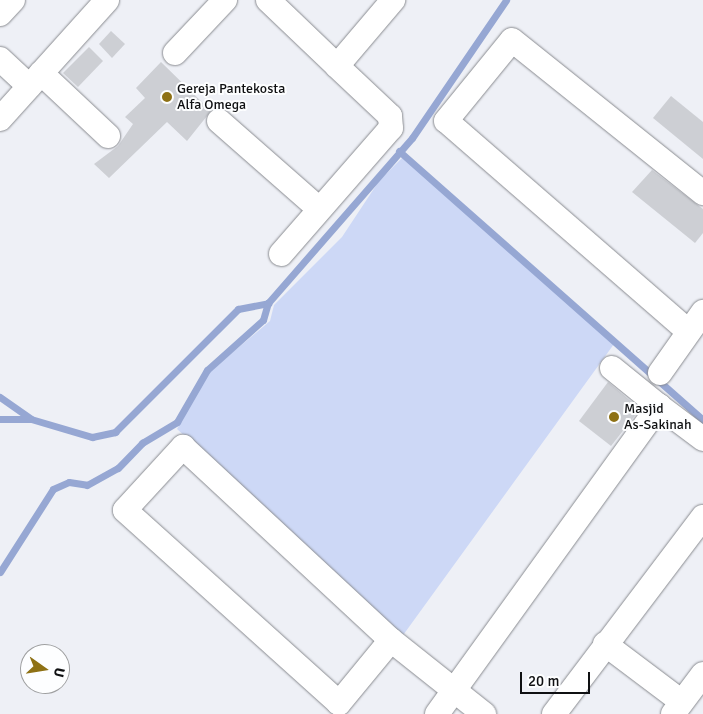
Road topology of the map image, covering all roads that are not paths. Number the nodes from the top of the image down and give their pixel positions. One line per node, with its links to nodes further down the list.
1 (12, 0): 6 (street)
2 (107, 0): 10 (street)
3 (225, 0): 7 (street)
4 (268, 0): 9 (street)
5 (393, 0): 9 (street)
6 (0, 14)
7 (174, 53)
8 (0, 59): 10 (street)
9 (337, 66): 15 (street)
10 (35, 79): 11 (street); 13 (street)
11 (0, 119)
12 (219, 121): 15 (street)
13 (108, 136)
14 (703, 192): 18 (street)
15 (320, 209): 16 (street)
16 (281, 254)
17 (703, 312): 18 (street)
18 (688, 331): 20 (street)
19 (612, 368): 21 (street)
20 (660, 373)
21 (659, 406): 22 (street); 27 (street)
22 (703, 439)
23 (703, 517): 25 (street)
24 (391, 640): 27 (street); 28 (street); 28 (street)
25 (605, 644): 29 (street); 32 (street)
26 (703, 674): 29 (street)
27 (454, 691): 30 (street); 31 (street)
28 (335, 708)
29 (678, 708)
30 (437, 714)
31 (484, 714)
32 (554, 714)

